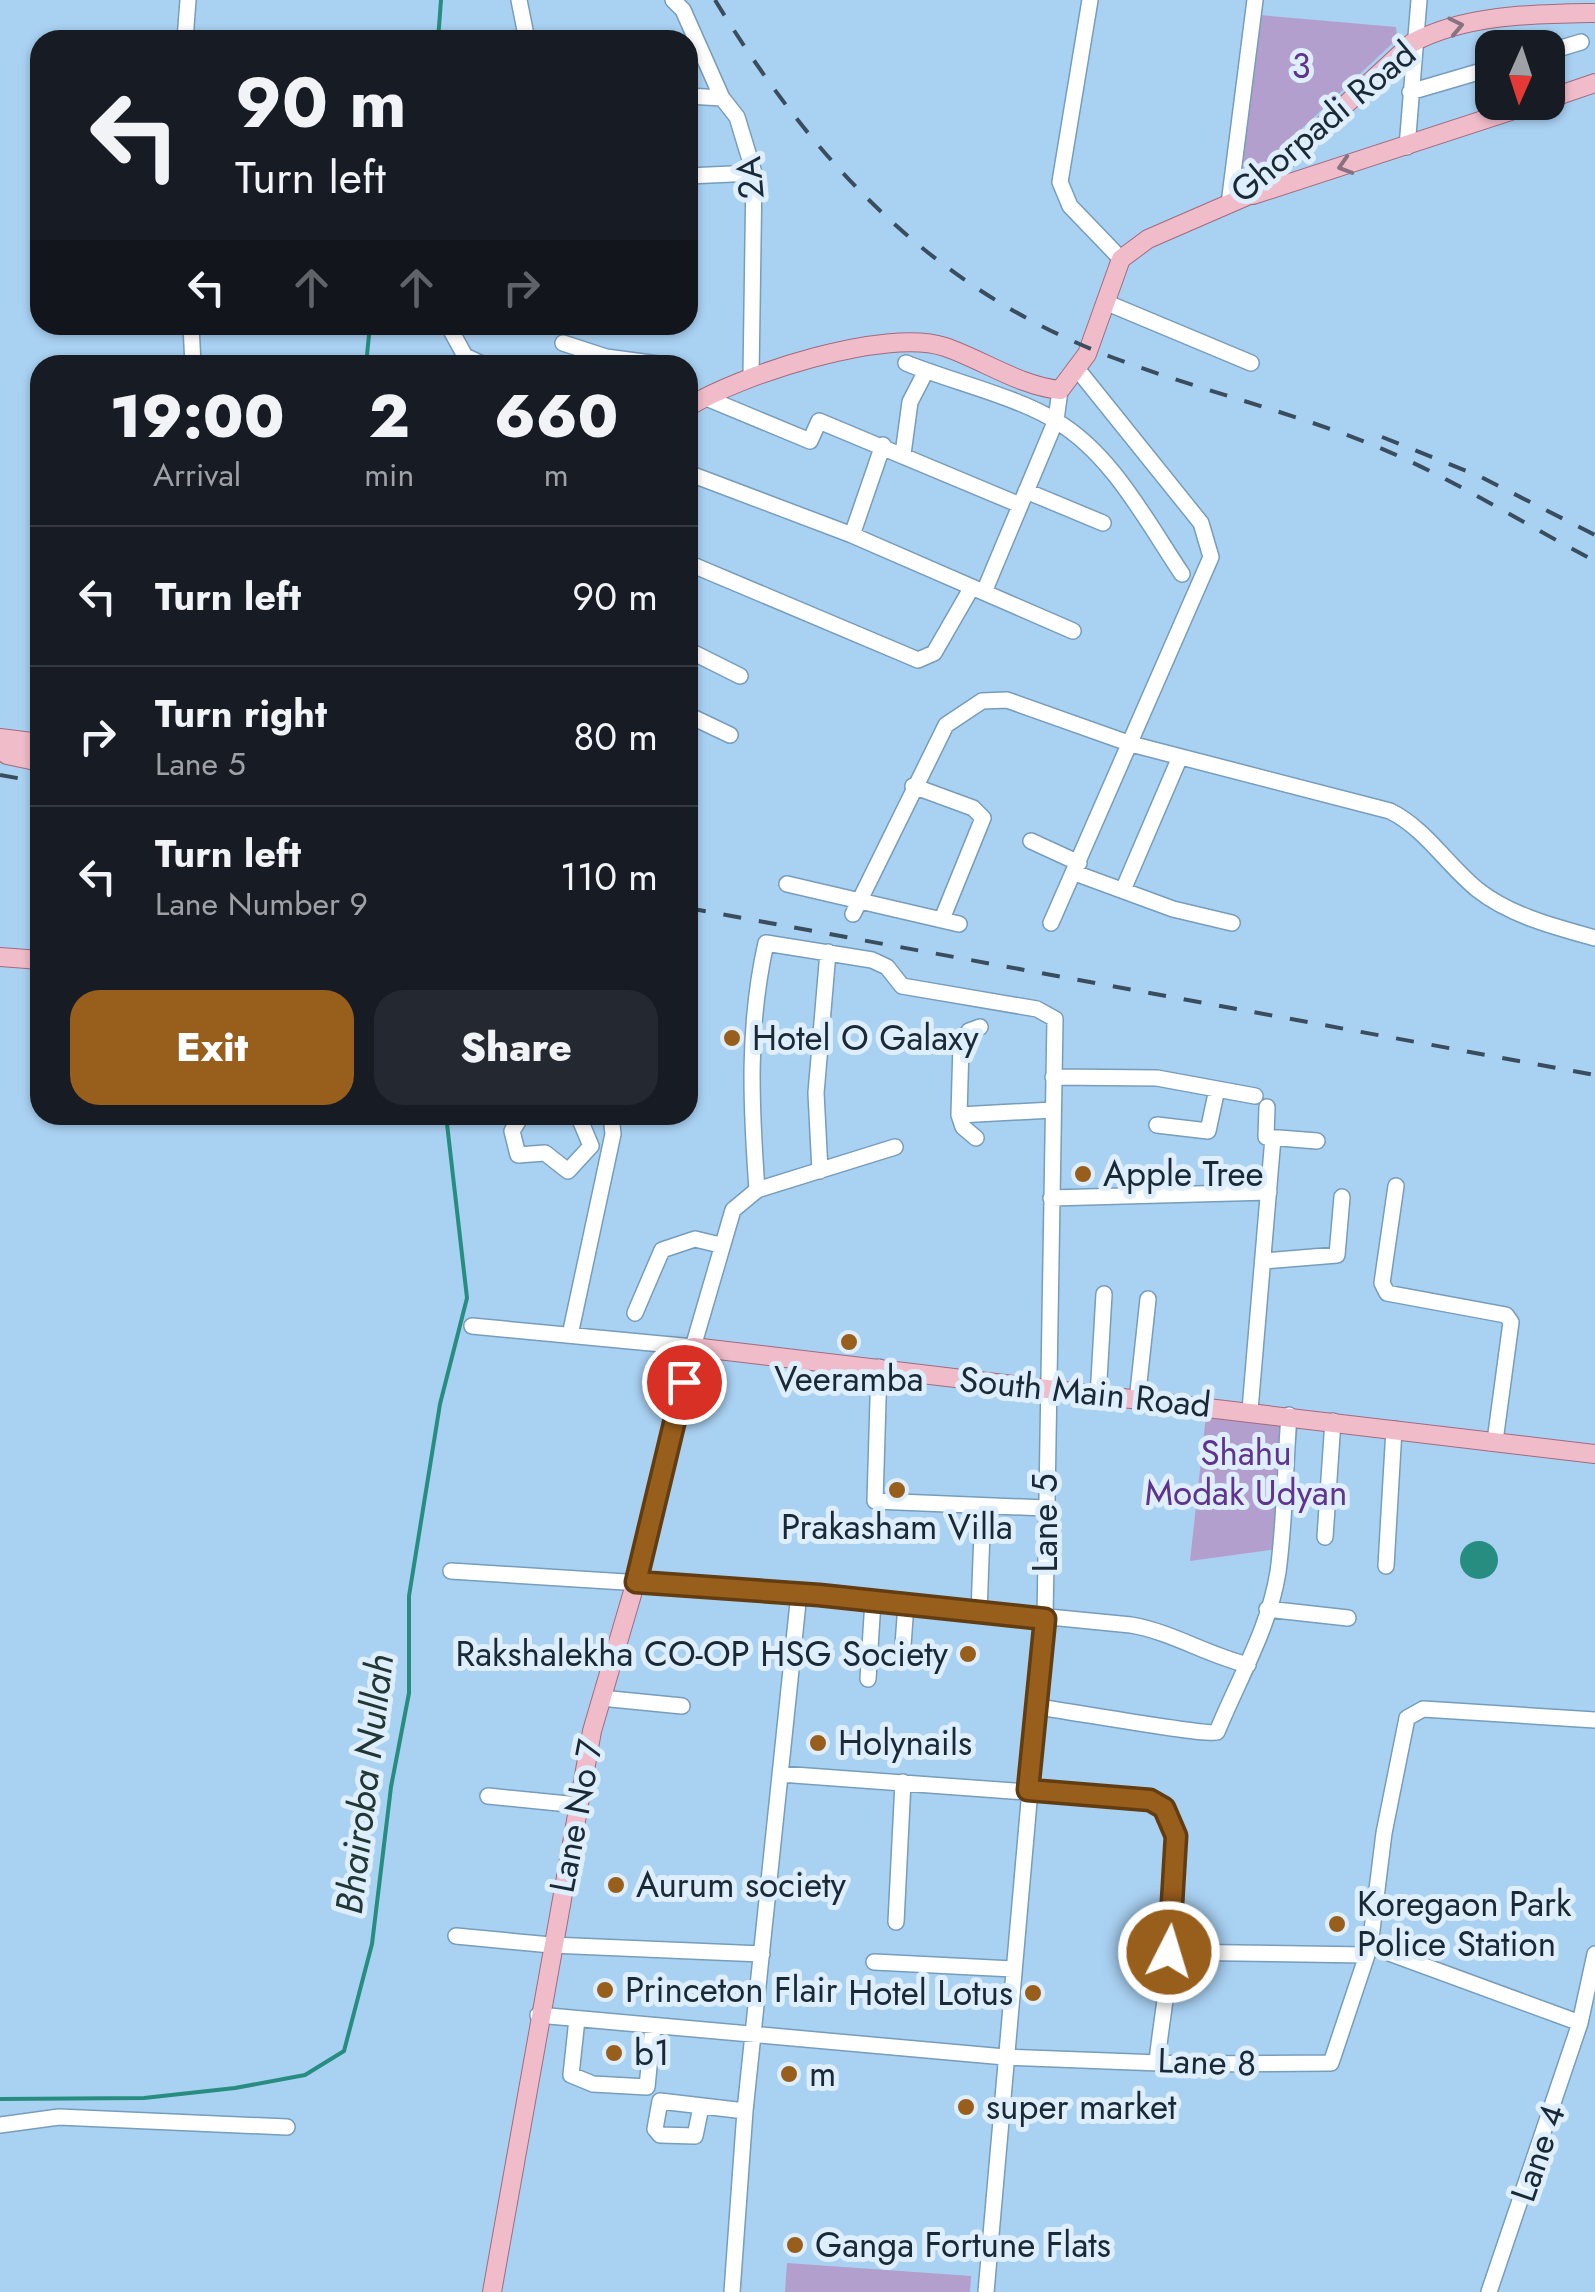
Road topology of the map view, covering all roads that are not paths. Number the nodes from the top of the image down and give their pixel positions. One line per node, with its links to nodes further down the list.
1 (188, 0): 8 (street)
2 (519, 0): 9 (street)
3 (1090, 0): 26 (street)
4 (1255, 0): 25 (street)
5 (1419, 0): 13 (street)
6 (682, 3): 10 (street, 2A)
7 (1595, 13): 13 (main road, Ghorpadi Road, one-way to 7)
8 (186, 30)
9 (525, 30)
10 (693, 30)
11 (698, 41): 20 (street, 2A)
12 (1581, 42): 14 (street)
13 (1412, 43): 17 (street); 25 (main road, Ghorpadi Road)
14 (1565, 47)
15 (1475, 73): 17 (street)
16 (1595, 83): 18 (main road)
17 (1410, 92): 22 (street)
18 (1565, 93)
19 (698, 97): 20 (street)
20 (722, 98): 23 (street, 2A)
21 (1486, 120): 22 (main road)
22 (1407, 147): 25 (main road, one-way to 25)
23 (754, 173): 24 (street); 34 (street, 2A)
24 (698, 176)
25 (1238, 200): 26 (main road, Ghorpadi Road)
26 (1121, 259): 27 (main road)
27 (1105, 302): 31 (street); 32 (main road)
28 (562, 342): 29 (street)
29 (600, 355)
30 (906, 363): 33 (street)
31 (1252, 363)
32 (1078, 370): 35 (main road); 55 (street)
33 (926, 371): 38 (street); 40 (street)
34 (751, 376): 35 (main road); 36 (main road)
35 (1060, 390): 38 (street)
36 (698, 398)
37 (698, 401): 39 (street)
38 (1056, 420): 42 (street); 46 (street)
39 (884, 445): 40 (street); 44 (street)
40 (903, 454): 42 (street)
41 (698, 477): 44 (street)
42 (1023, 498): 43 (street); 47 (street)
43 (1102, 523)
44 (852, 534): 47 (street)
45 (698, 567): 47 (street)
46 (1182, 574)
47 (978, 590): 48 (street)
48 (1073, 631)
49 (698, 655): 50 (street)
50 (740, 676)
51 (698, 720): 52 (street)
52 (730, 736)
53 (3, 744): 54 (main road); 56 (main road)
54 (30, 744)
55 (1131, 744): 57 (street); 58 (street); 60 (street)
56 (30, 757)
57 (1180, 757): 62 (street); 69 (street)
58 (913, 786): 63 (street); 65 (street)
59 (1030, 841): 60 (street)
60 (1077, 868): 62 (street); 66 (street)
61 (787, 884): 63 (street)
62 (1123, 890): 68 (street)
63 (860, 898): 64 (street); 65 (street)
64 (853, 914)
65 (942, 919): 67 (street)
66 (1051, 923)
67 (959, 924)
68 (1232, 924)
69 (1595, 938)
70 (828, 952): 74 (street, Lane 5); 86 (street); 88 (street)
71 (0, 957): 72 (main road)
72 (30, 959)
73 (980, 1027): 77 (street)
74 (1054, 1077): 75 (street); 76 (street, Lane 5)
75 (1217, 1089): 81 (street); 83 (street)
76 (1053, 1110): 77 (street); 91 (street, Lane 5)
77 (959, 1115): 82 (street)
78 (516, 1125): 79 (street)
79 (582, 1125)
80 (612, 1125): 98 (street)
81 (1157, 1126)
82 (976, 1138)
83 (1273, 1138): 84 (street); 89 (street)
84 (1317, 1141)
85 (895, 1147): 86 (street)
86 (820, 1171): 88 (street)
87 (1396, 1186): 108 (street)
88 (757, 1190): 92 (street)
89 (1269, 1192): 91 (street); 93 (street)
90 (1342, 1197): 93 (street)
91 (1052, 1198): 101 (street, Lane 5)
92 (720, 1246): 96 (street); 99 (street)
93 (1263, 1261): 104 (street)
94 (1104, 1294): 102 (street)
95 (1148, 1300): 103 (street)
96 (635, 1313)
97 (472, 1326): 98 (street)
98 (570, 1335): 99 (street)
99 (693, 1347): 100 (main road, South Main Road); 115 (main road, Lane No 7)
100 (879, 1367): 101 (main road, South Main Road); 110 (street)
101 (1046, 1392): 102 (main road, South Main Road); 111 (street, Lane 5)
102 (1098, 1397): 103 (main road, South Main Road)
103 (1137, 1400): 104 (main road, South Main Road)
104 (1250, 1410): 105 (main road, South Main Road)
105 (1289, 1416): 106 (main road, South Main Road); 119 (street)
106 (1334, 1421): 107 (main road, South Main Road); 112 (street)
107 (1394, 1428): 108 (main road, South Main Road); 113 (street)
108 (1495, 1442): 109 (main road, South Main Road)
109 (1595, 1454)
110 (983, 1506): 111 (street); 120 (street)
111 (1046, 1508): 122 (street, Lane 5)
112 (1324, 1537)
113 (1386, 1566)
114 (451, 1571): 115 (street)
115 (636, 1582): 116 (street); 126 (main road, Lane No 7)
116 (799, 1593): 117 (street); 130 (street)
117 (873, 1601): 118 (street); 125 (street)
118 (906, 1604): 120 (street); 123 (street)
119 (1267, 1610): 121 (street); 124 (street)
120 (979, 1612): 122 (street)
121 (1348, 1618)
122 (1045, 1619): 124 (street); 128 (street, Lane 5)
123 (902, 1659)
124 (1248, 1665): 128 (street)
125 (868, 1679)
126 (602, 1698): 127 (street); 134 (main road, Lane No 7)
127 (682, 1706)
128 (1037, 1707): 132 (street, Lane 5)
129 (1595, 1720): 138 (street, Lane 8)
130 (780, 1774): 131 (street); 140 (street)
131 (904, 1782): 132 (street); 135 (street)
132 (1028, 1790): 139 (street); 143 (street, Lane 5)
133 (488, 1796): 134 (street)
134 (578, 1805): 137 (main road, Lane No 7)
135 (896, 1922)
136 (456, 1936): 137 (street)
137 (551, 1945): 140 (street); 144 (main road, Lane No 7)
138 (1368, 1951): 139 (street); 146 (street); 150 (street, Lane 8)
139 (1169, 1952): 150 (street)
140 (762, 1954): 148 (street)
141 (1595, 1954): 146 (street, Lane 4)
142 (874, 1962): 143 (street)
143 (1013, 1969): 149 (street, Lane 5)
144 (538, 2015): 145 (street, Lane 8); 155 (main road, Lane No 7)
145 (577, 2019): 147 (street, Lane 8); 147 (street)
146 (1580, 2023): 158 (street, Lane 4)
147 (653, 2026): 148 (street, Lane 8)
148 (756, 2036): 149 (street, Lane 8); 152 (street)
149 (1005, 2057): 150 (street, Lane 8); 157 (street, Lane 5)
150 (1157, 2061)
151 (701, 2107): 152 (street)
152 (746, 2112): 156 (street)
153 (0, 2125): 154 (street)
154 (288, 2127)
155 (492, 2292)
156 (732, 2292)
157 (986, 2292)
158 (1489, 2292)

